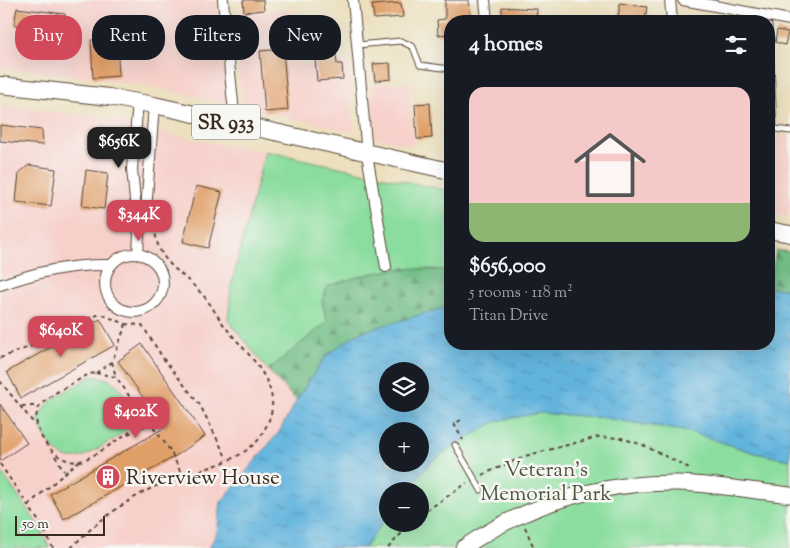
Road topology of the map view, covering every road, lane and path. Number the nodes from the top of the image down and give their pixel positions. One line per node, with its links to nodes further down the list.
1 (223, 0): 16 (street)
2 (353, 0): 11 (street)
3 (485, 0): 6 (street)
4 (670, 0): 7 (street)
5 (683, 0): 8 (street)
6 (486, 15)
7 (671, 15)
8 (744, 15)
9 (790, 20): 10 (street)
10 (775, 21)
11 (357, 44): 12 (lane); 19 (street)
12 (444, 68)
13 (0, 85): 14 (main road, SR 933)
14 (138, 102): 15 (main road, SR 933); 23 (street)
15 (154, 105): 16 (main road, SR 933); 23 (street)
16 (235, 124): 19 (main road, SR 933)
17 (775, 129): 18 (lane)
18 (790, 131)
19 (367, 154): 20 (main road, SR 933); 27 (street)
20 (444, 170)
21 (155, 219): 43 (path)
22 (775, 231): 24 (main road)
23 (139, 234): 25 (street)
24 (790, 234)
25 (138, 254): 26 (street); 26 (street)
26 (111, 265): 28 (street)
27 (386, 267)
28 (0, 285)
29 (126, 324): 30 (path); 31 (path); 43 (path)
30 (0, 358)
31 (112, 362): 32 (path); 33 (path)
32 (96, 373): 33 (path); 37 (path)
33 (116, 378): 35 (path)
34 (0, 381): 36 (path)
35 (134, 402): 38 (path); 40 (path)
36 (22, 406): 37 (path); 39 (path)
37 (40, 406): 39 (path)
38 (151, 423): 40 (path); 48 (path)
39 (37, 426): 42 (path)
40 (127, 434): 44 (path)
41 (455, 445): 49 (lane)
42 (54, 454): 44 (path); 47 (path)
43 (227, 460): 48 (path)
44 (80, 461): 47 (path)
45 (0, 464): 52 (path)
46 (699, 470): 49 (path)
47 (64, 472): 52 (path)
48 (182, 475): 57 (path)
49 (474, 478): 50 (lane); 53 (path)
50 (481, 490)
51 (790, 495): 54 (street)
52 (28, 505): 56 (path)
53 (429, 509)
54 (520, 515): 59 (street); 60 (path)
55 (403, 532): 58 (path)
56 (53, 548)
57 (71, 548)
58 (388, 548)
59 (463, 548)
60 (534, 548)

